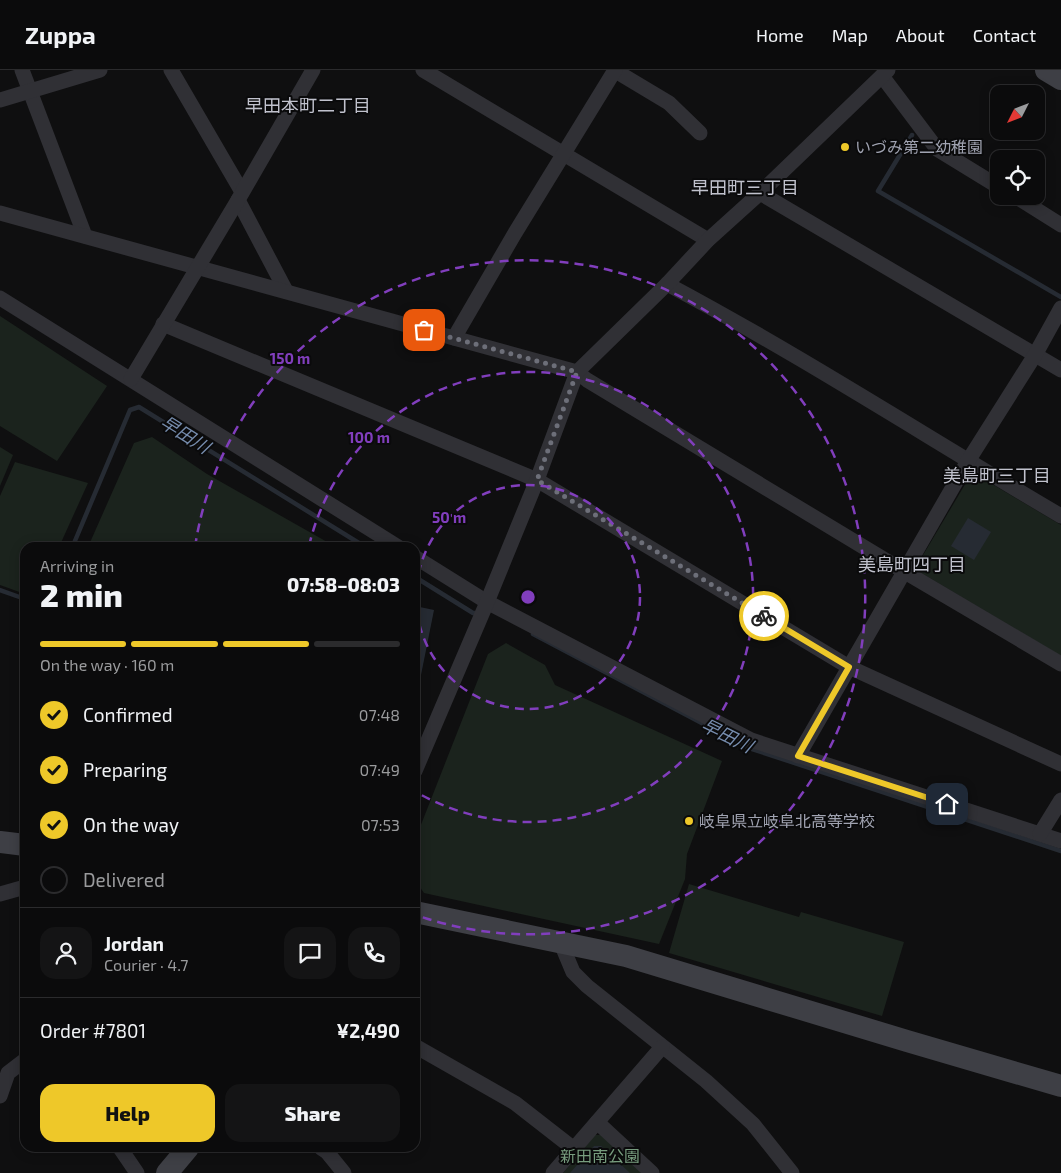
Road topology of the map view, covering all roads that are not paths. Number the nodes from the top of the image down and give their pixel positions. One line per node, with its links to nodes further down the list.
1 (22, 70): 10 (street)
2 (100, 70): 10 (street)
3 (171, 70): 16 (street)
4 (313, 70): 16 (street)
5 (423, 70): 13 (street)
6 (615, 70): 12 (street); 13 (street)
7 (1046, 70): 9 (street)
8 (885, 73): 14 (street); 15 (street)
9 (1061, 79)
10 (30, 91): 11 (street); 20 (street)
11 (0, 100)
12 (700, 132)
13 (564, 153): 21 (street); 28 (street)
14 (990, 181)
15 (760, 193): 21 (street); 29 (street)
16 (240, 196): 22 (street); 24 (street)
17 (1029, 205): 19 (street)
18 (0, 213): 20 (street)
19 (1061, 225)
20 (85, 236): 22 (street)
21 (708, 240): 23 (street)
22 (197, 267): 24 (street); 27 (street)
23 (667, 284): 31 (street); 33 (street)
24 (286, 291): 28 (street)
25 (0, 298): 32 (street)
26 (1061, 308): 29 (street)
27 (163, 324): 32 (street); 34 (street)
28 (454, 338): 31 (street)
29 (1034, 355): 30 (street); 33 (street)
30 (1061, 370)
31 (577, 372): 34 (street); 38 (street)
32 (131, 379): 36 (street)
33 (968, 461): 35 (street); 38 (street)
34 (537, 480): 39 (street); 41 (street)
35 (1061, 516)
36 (390, 542)
37 (420, 560): 39 (street)
38 (905, 572): 40 (street); 41 (street)
39 (484, 609): 42 (street); 43 (street)
40 (1061, 664)
41 (849, 667): 42 (street); 44 (street)
42 (798, 756): 46 (street)
43 (420, 759)
44 (1061, 764)
45 (1061, 800): 46 (street)
46 (1040, 834): 47 (street)
47 (1061, 841)
48 (0, 842): 49 (street)
49 (20, 844)
50 (20, 888): 51 (street)
51 (0, 894)
52 (420, 913): 53 (street)
53 (560, 941): 54 (street); 57 (street)
54 (662, 1047): 59 (street); 69 (street)
55 (420, 1049): 60 (street)
56 (20, 1064): 58 (street)
57 (1061, 1086)
58 (0, 1096)
59 (597, 1122): 60 (street); 68 (street)
60 (574, 1148): 67 (street)
61 (123, 1152): 64 (street)
62 (185, 1152): 65 (street)
63 (328, 1152): 66 (street)
64 (137, 1173)
65 (167, 1173)
66 (344, 1173)
67 (553, 1173)
68 (652, 1173)
69 (792, 1173)

